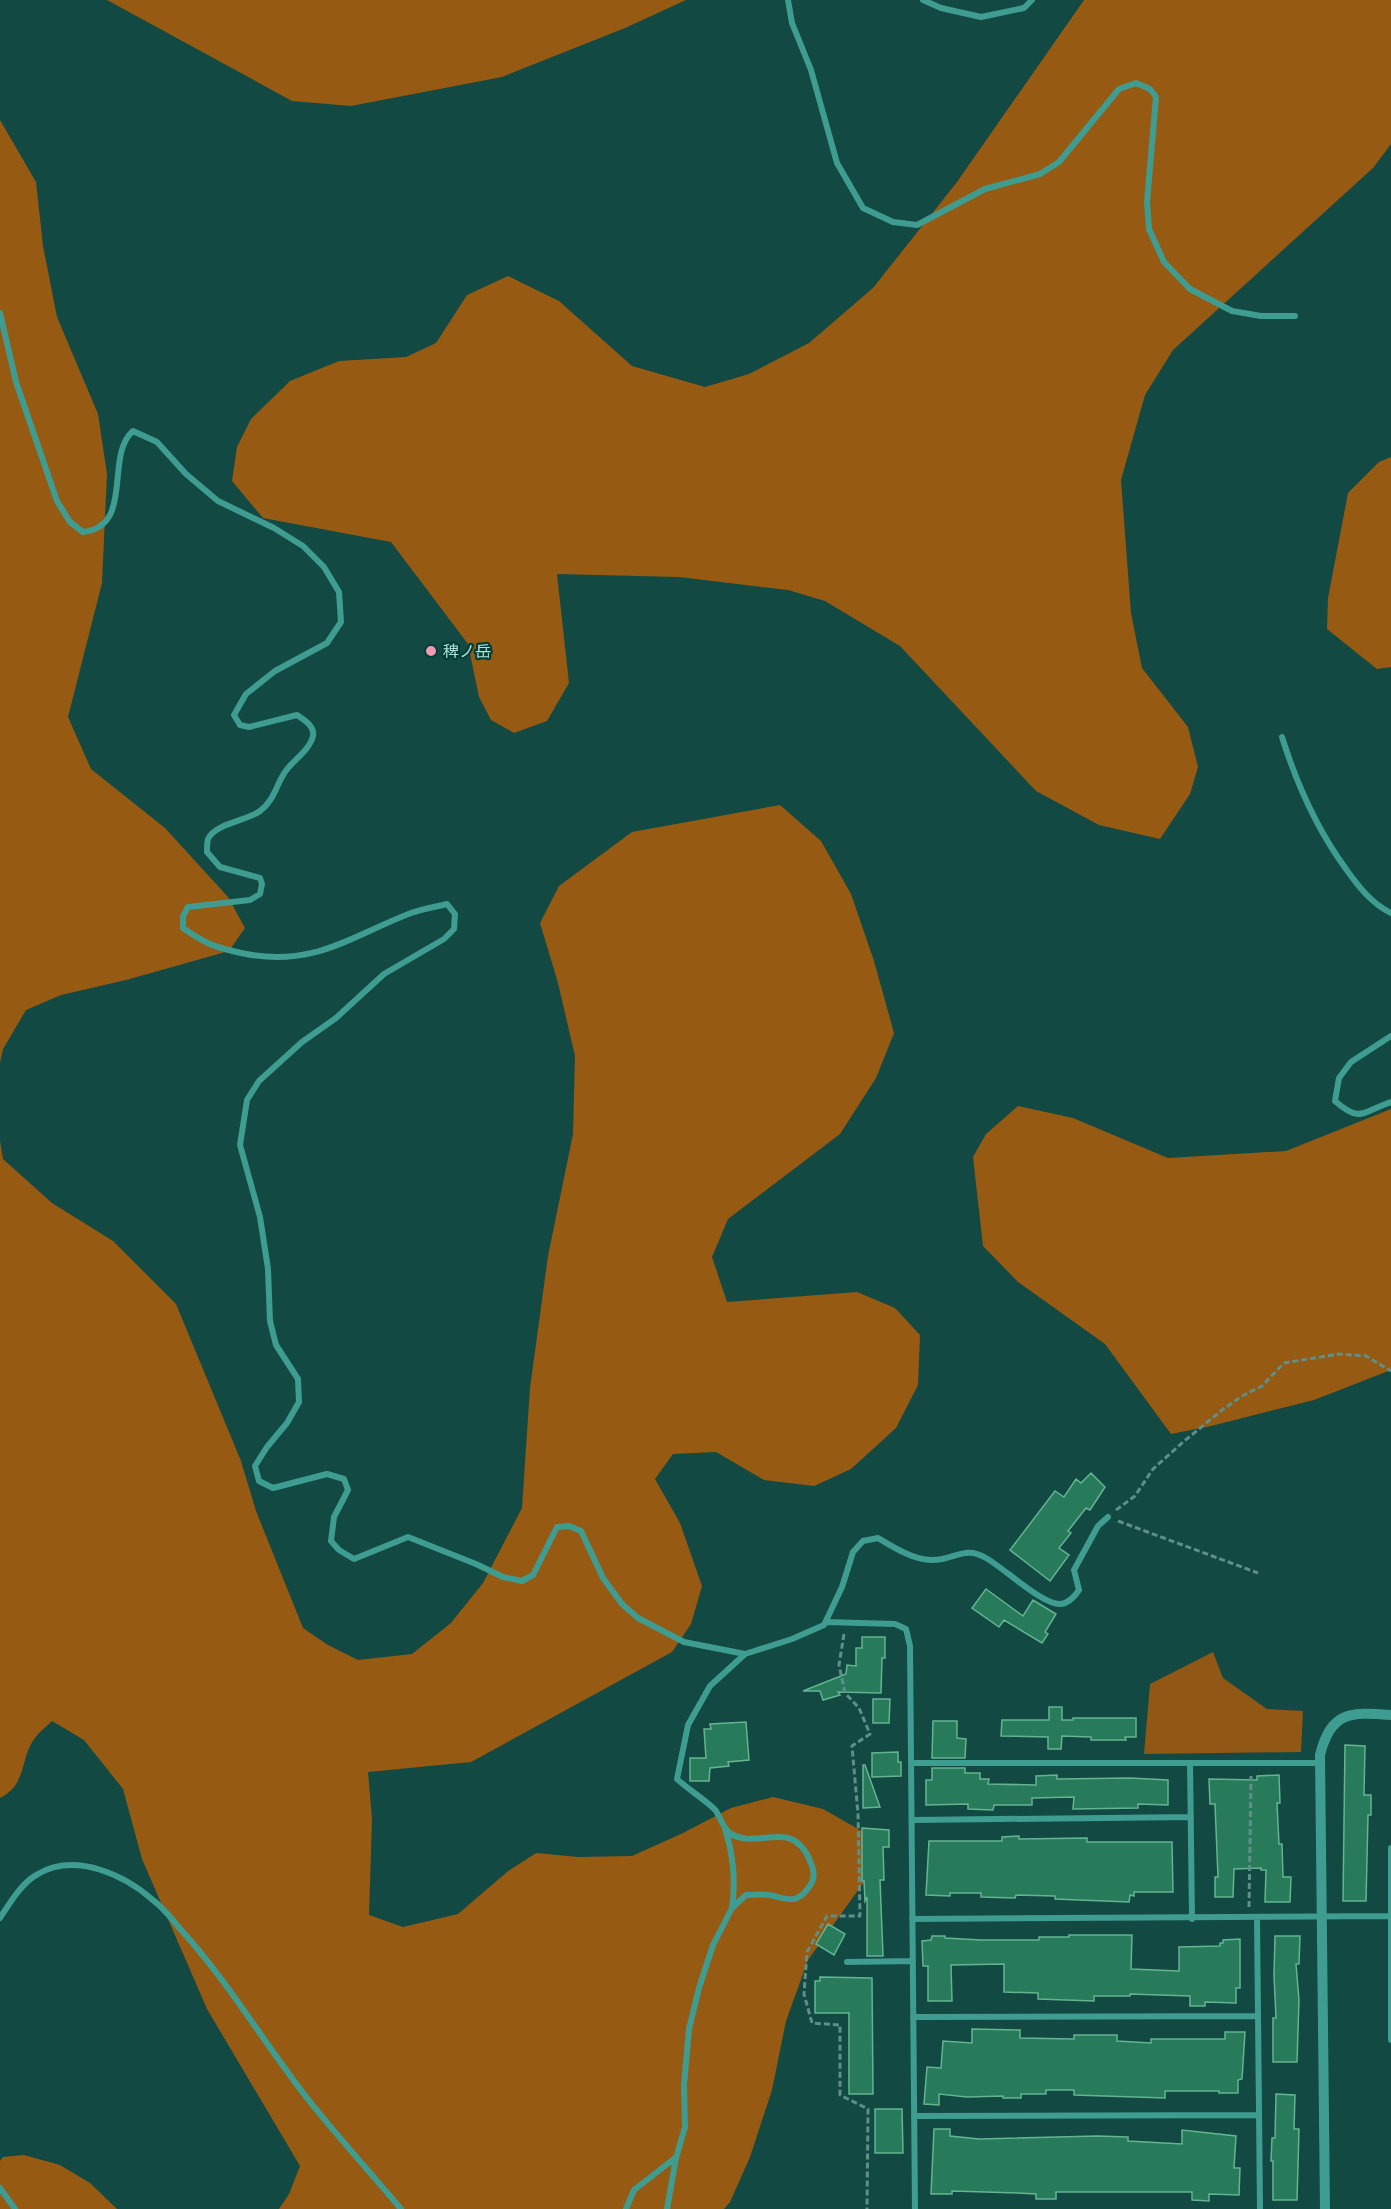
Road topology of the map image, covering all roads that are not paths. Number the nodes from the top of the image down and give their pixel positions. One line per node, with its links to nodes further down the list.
1 (788, 0): 5 (street)
2 (923, 0): 3 (street)
3 (1032, 0)
4 (0, 313): 12 (street)
5 (1295, 316)
6 (1282, 737): 7 (street)
7 (1391, 913)
8 (1391, 1036): 9 (street)
9 (1391, 1102)
10 (1108, 1517): 11 (street)
11 (826, 1622): 12 (street); 14 (street)
12 (745, 1654): 19 (street)
13 (1391, 1715): 16 (street)
14 (912, 1763): 15 (street); 18 (street)
15 (1190, 1763): 16 (street); 17 (street)
16 (1320, 1763): 22 (street)
17 (1191, 1817): 18 (street); 27 (street)
18 (913, 1820): 26 (street)
19 (725, 1829): 21 (street); 21 (street)
20 (1391, 1848): 23 (street)
21 (732, 1908): 36 (street)
22 (1323, 1916): 23 (street); 24 (street); 44 (street)
23 (1390, 1916): 32 (street)
24 (1257, 1917): 27 (street); 30 (street)
25 (0, 1918): 39 (street)
26 (912, 1919): 27 (street); 28 (street)
27 (1192, 1919)
28 (913, 1961): 29 (street); 31 (street)
29 (847, 1962)
30 (1257, 2016): 31 (street); 34 (street)
31 (914, 2017): 35 (street)
32 (1391, 2018): 33 (street)
33 (1391, 2040)
34 (1258, 2115): 35 (street); 43 (street)
35 (914, 2116): 42 (street)
36 (676, 2158): 40 (street); 41 (street)
37 (0, 2188): 38 (street)
38 (15, 2209)
39 (401, 2209)
40 (626, 2209)
41 (667, 2209)
42 (915, 2209)
43 (1260, 2209)
44 (1325, 2209)

